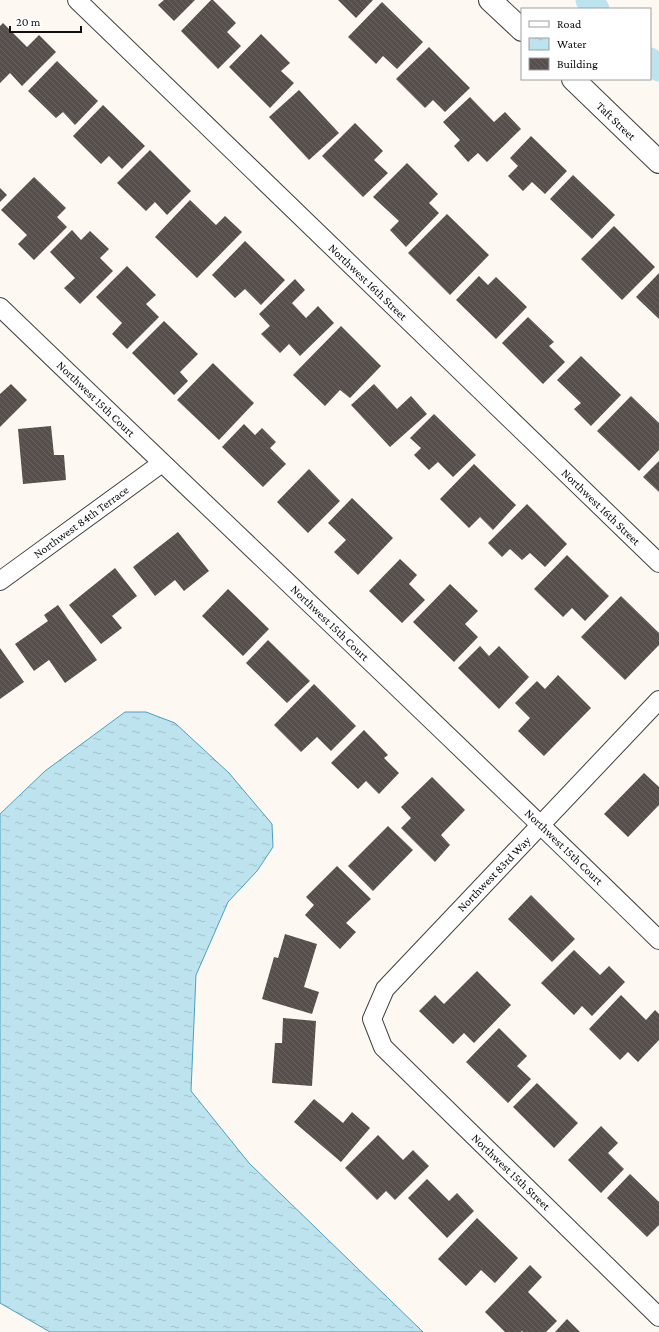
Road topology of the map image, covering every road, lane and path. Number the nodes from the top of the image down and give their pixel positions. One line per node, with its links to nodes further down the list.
1 (77, 0): 8 (street, Northwest 16th Street)
2 (490, 0): 3 (street)
3 (521, 29)
4 (574, 80): 5 (street, Taft Street)
5 (659, 162)
6 (0, 307): 7 (street, Northwest 15th Court)
7 (162, 463): 9 (street, Northwest 84th Terrace); 11 (street, Northwest 15th Court)
8 (659, 563)
9 (0, 581)
10 (659, 700): 11 (street, Northwest 83rd Way)
11 (541, 825): 12 (street, Northwest 15th Court); 13 (street, Northwest 83rd Way)
12 (659, 940)
13 (372, 1019): 14 (street, Northwest 15th Street)
14 (659, 1317)

